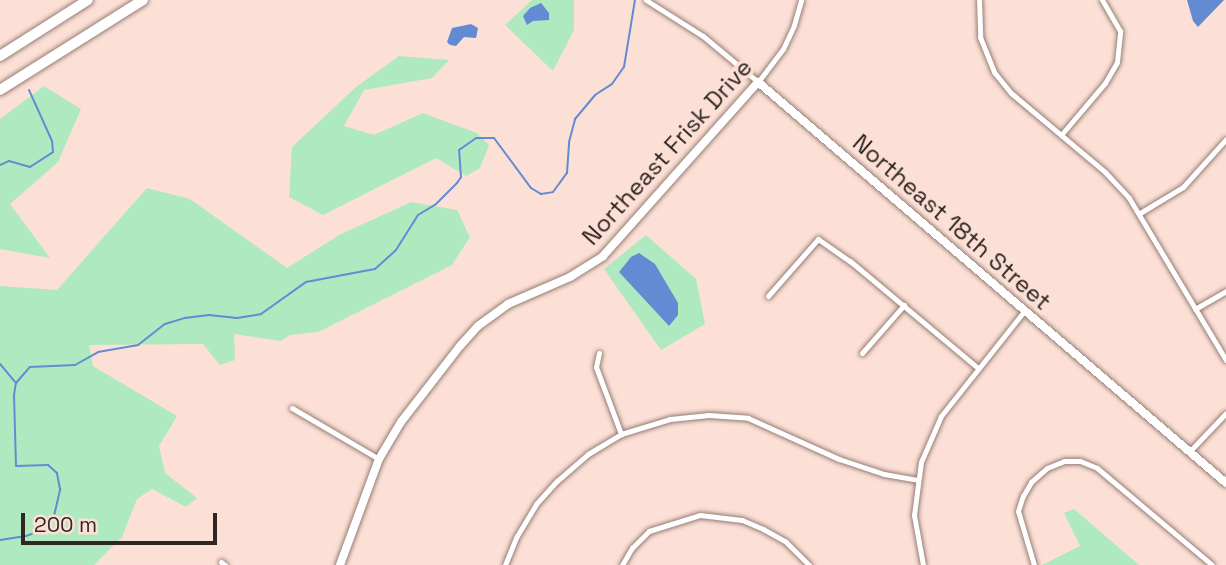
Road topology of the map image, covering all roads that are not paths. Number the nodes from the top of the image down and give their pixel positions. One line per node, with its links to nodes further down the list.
1 (88, 0): 7 (highway)
2 (143, 0): 9 (highway)
3 (646, 0): 8 (street, Northeast 18th Street)
4 (801, 0): 8 (street, Northeast Frisk Drive)
5 (979, 0): 10 (street)
6 (1102, 0): 10 (street)
7 (0, 56)
8 (758, 82): 17 (street, Northeast 18th Street); 26 (street, Northeast Frisk Drive)
9 (0, 90)
10 (1061, 135): 12 (street)
11 (1226, 139): 12 (street)
12 (1140, 213): 16 (street)
13 (1226, 291): 16 (street)
14 (768, 296): 15 (street)
15 (904, 305): 19 (street); 21 (street)
16 (1195, 309): 20 (street)
17 (1025, 310): 21 (street); 25 (street, Northeast 18th Street)
18 (598, 353): 24 (street)
19 (862, 353)
20 (1226, 360)
21 (978, 368): 27 (street)
22 (292, 408): 26 (street)
23 (1226, 414): 25 (street)
24 (621, 434): 27 (street); 30 (street)
25 (1189, 451): 28 (street, Northeast 18th Street)
26 (379, 459): 29 (street, Northeast Frisk Drive)
27 (917, 480): 33 (street)
28 (1226, 483)
29 (340, 565)
30 (506, 565)
31 (622, 565): 32 (street)
32 (809, 565)
33 (923, 565)
34 (1034, 565): 35 (street)
35 (1212, 565)

